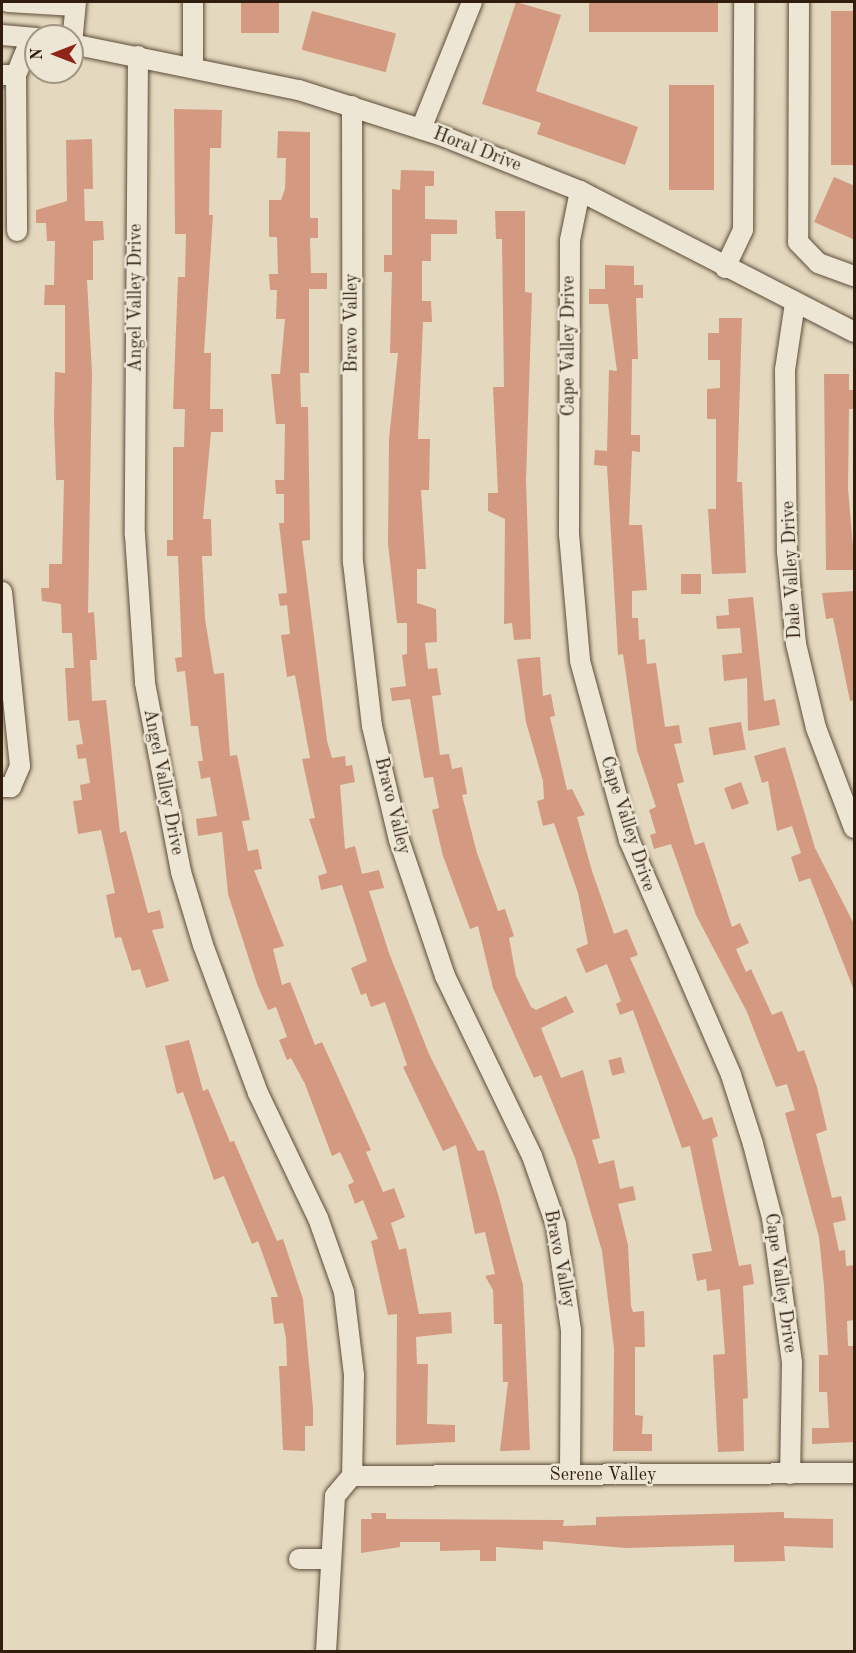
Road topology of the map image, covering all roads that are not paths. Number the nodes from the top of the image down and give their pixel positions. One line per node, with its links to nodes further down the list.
1 (10, 2): 6 (street)
2 (193, 2): 13 (street)
3 (472, 2): 16 (street)
4 (744, 2): 19 (street)
5 (799, 2): 20 (street)
6 (75, 4): 7 (street)
7 (74, 24)
8 (2, 35): 9 (street)
9 (24, 37)
10 (84, 46): 12 (street, Horal Drive)
11 (24, 52): 14 (street)
12 (138, 56): 13 (street, Horal Drive); 29 (street, Angel Valley Drive)
13 (193, 67): 15 (street, Horal Drive)
14 (9, 75): 18 (street)
15 (352, 106): 16 (street, Horal Drive); 28 (street, Bravo Valley)
16 (421, 129): 17 (street, Horal Drive)
17 (580, 191): 19 (street, Horal Drive); 27 (street, Cape Valley Drive)
18 (17, 231)
19 (725, 268): 21 (street, Horal Drive)
20 (855, 276)
21 (795, 303): 22 (street, Horal Drive); 25 (street, Dale Valley Drive)
22 (855, 332)
23 (2, 592): 24 (street)
24 (2, 787)
25 (855, 828)
26 (855, 1473): 27 (street, Serene Valley)
27 (790, 1474): 28 (street, Serene Valley)
28 (570, 1475): 29 (street, Serene Valley)
29 (352, 1476): 31 (street)
30 (299, 1559): 31 (street)
31 (330, 1559): 32 (street)
32 (326, 1652)

